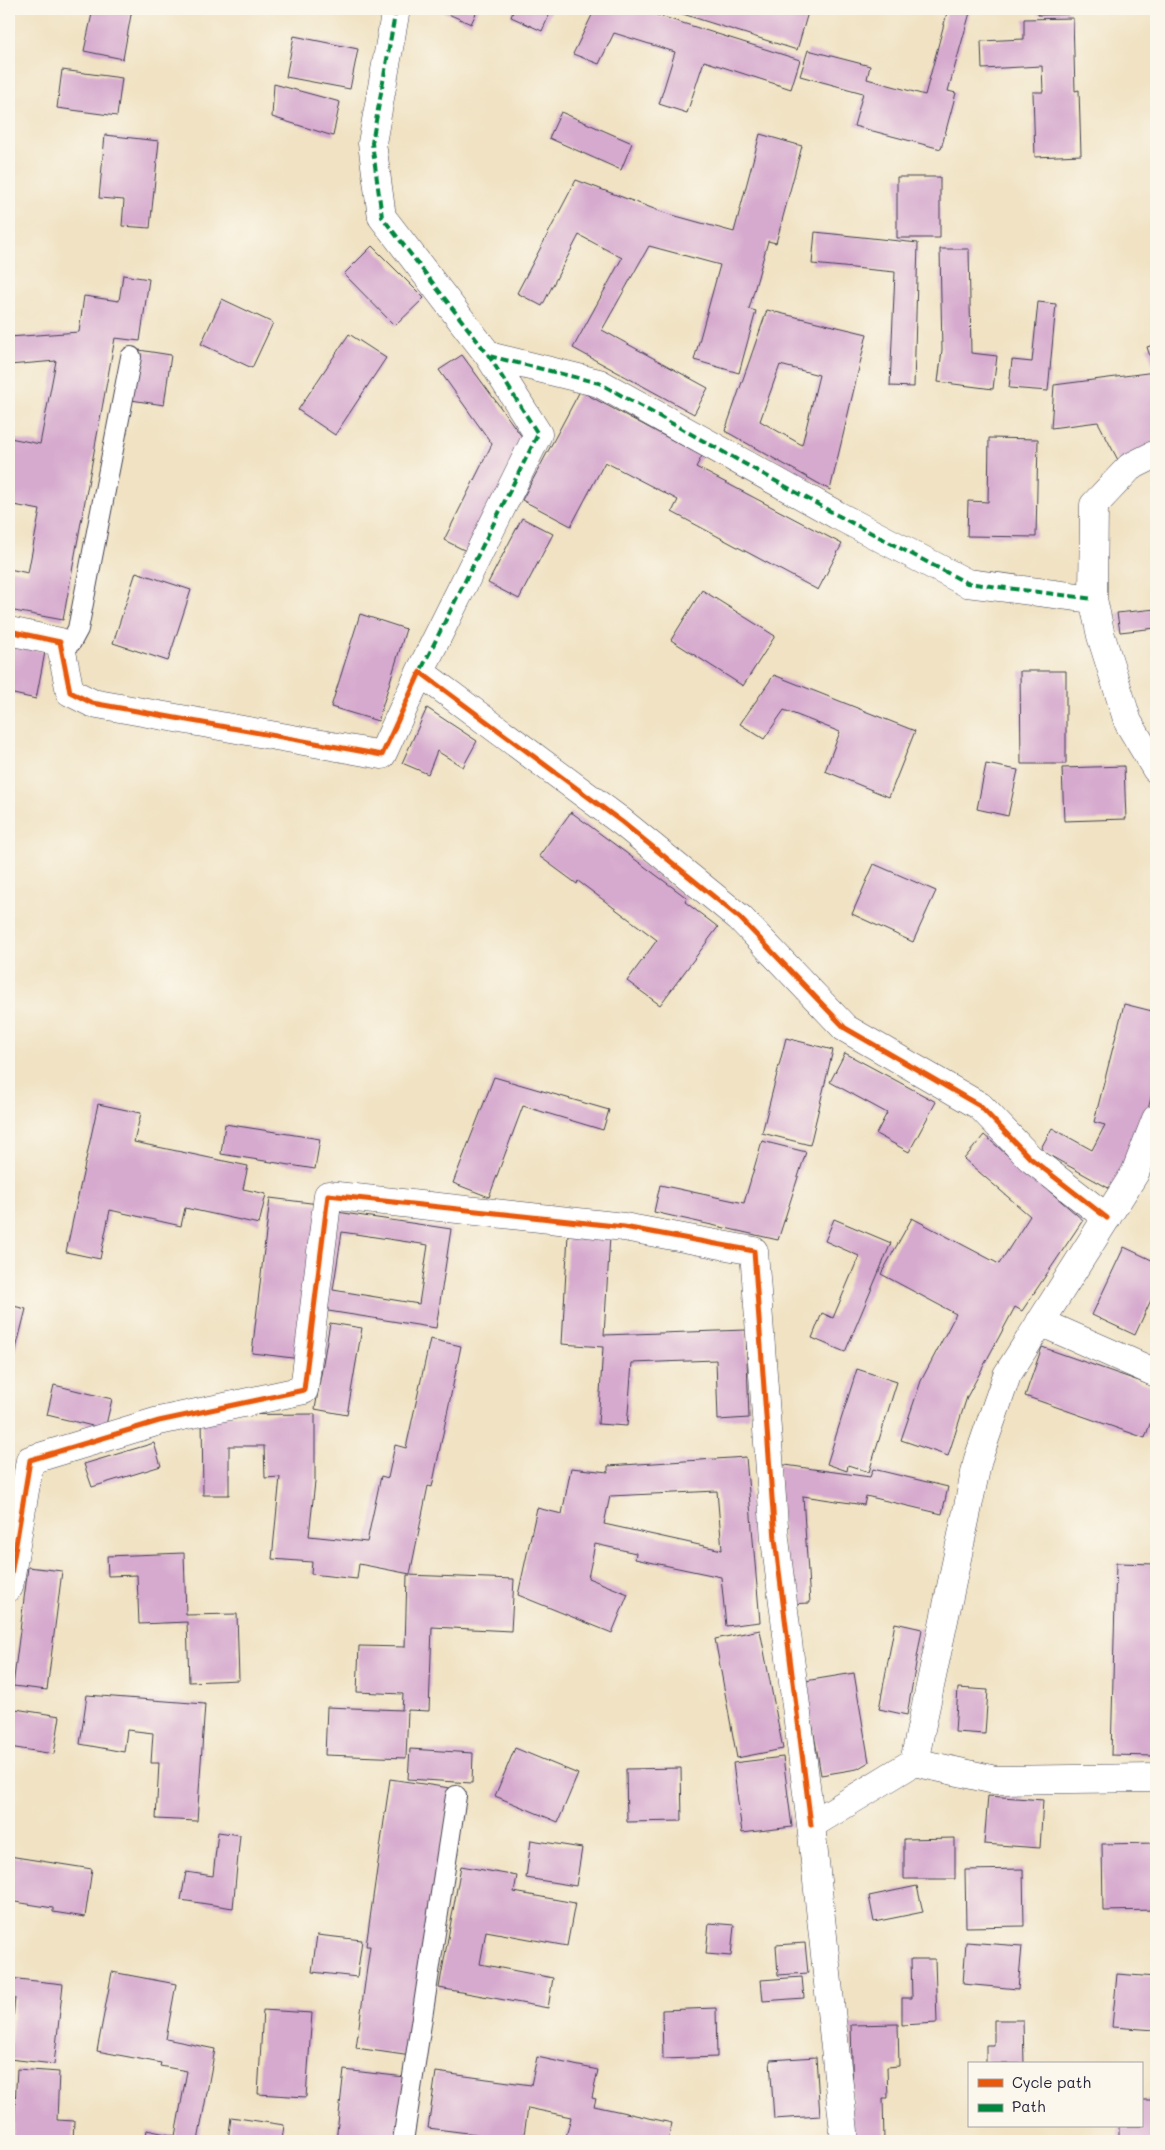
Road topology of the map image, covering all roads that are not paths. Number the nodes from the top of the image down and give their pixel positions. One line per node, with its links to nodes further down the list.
1 (396, 9): 2 (street)
2 (489, 356): 5 (street); 8 (street)
3 (131, 357): 7 (lane)
4 (1156, 454): 5 (street)
5 (1093, 599): 9 (street)
6 (9, 631): 7 (street)
7 (60, 642): 8 (street)
8 (420, 672): 11 (street)
9 (1156, 769)
10 (1156, 1119): 11 (street)
11 (1107, 1218): 12 (street)
12 (1040, 1322): 13 (street); 15 (street)
13 (1156, 1373)
14 (9, 1587): 18 (street)
15 (914, 1762): 16 (street); 18 (street)
16 (1156, 1778)
17 (456, 1796): 19 (lane)
18 (811, 1825): 20 (street)
19 (403, 2141)
20 (845, 2141)

